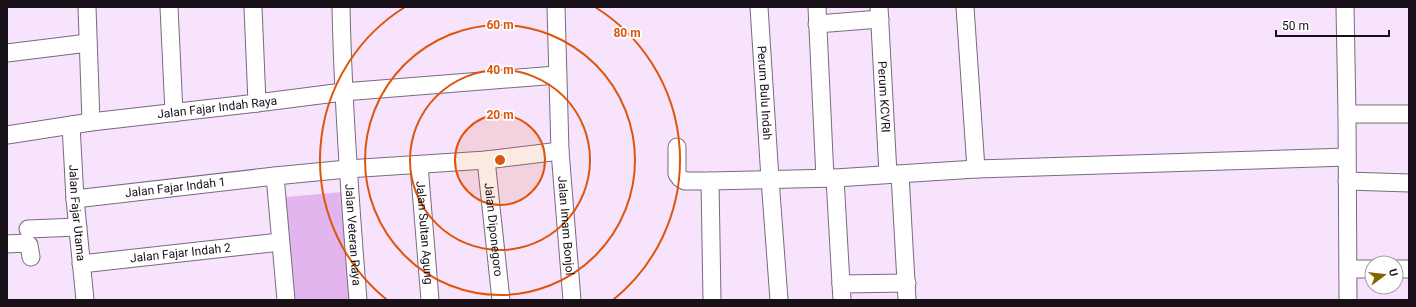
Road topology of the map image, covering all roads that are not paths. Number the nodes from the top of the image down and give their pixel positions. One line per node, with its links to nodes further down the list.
1 (87, 7): 11 (street)
2 (169, 7): 16 (street)
3 (253, 7): 15 (street)
4 (341, 7): 14 (street, Jalan Veteran Raya)
5 (556, 7): 13 (street, Jalan Imam Bonjol)
6 (759, 7): 32 (street, Perum Bulu Indah)
7 (965, 7): 28 (street)
8 (1345, 7): 17 (street)
9 (879, 13): 10 (street, Perum KCVRI); 29 (street, Perum KCVRI)
10 (817, 15): 31 (street, Perum KCVRI)
11 (88, 43): 12 (street); 19 (street)
12 (7, 53)
13 (557, 75): 14 (street, Jalan Fajar Indah Raya); 23 (street, Jalan Imam Bonjol)
14 (343, 92): 15 (street, Jalan Fajar Indah Raya); 27 (street, Jalan Veteran Raya)
15 (257, 103): 16 (street, Jalan Fajar Indah Raya)
16 (174, 113): 19 (street, Jalan Fajar Indah Raya)
17 (1347, 114): 18 (street); 24 (street)
18 (1409, 114)
19 (91, 122): 20 (street, Jalan Fajar Indah Raya)
20 (71, 125): 21 (street, Jalan Fajar Indah Raya); 36 (street, Jalan Fajar Utama)
21 (7, 135)
22 (677, 147): 33 (street)
23 (560, 151): 25 (street, Jalan Fajar Indah 1); 52 (street, Jalan Imam Bonjol)
24 (1347, 157): 28 (street); 34 (street)
25 (486, 160): 26 (street, Jalan Fajar Indah 1); 51 (street, Jalan Diponegoro)
26 (419, 165): 27 (street, Jalan Fajar Indah 1); 50 (street, Jalan Sultan Agung)
27 (347, 169): 30 (street, Jalan Fajar Indah 1); 49 (street, Jalan Veteran Raya)
28 (976, 170): 29 (street)
29 (894, 174): 31 (street); 45 (street, Perum KCVRI)
30 (275, 176): 36 (street, Jalan Fajar Indah 1); 39 (street)
31 (830, 178): 32 (street); 46 (street, Perum KCVRI)
32 (770, 179): 33 (street); 54 (street, Perum Bulu Indah)
33 (710, 181): 53 (street)
34 (1347, 181): 35 (street); 43 (street)
35 (1409, 183)
36 (76, 199): 37 (street, Jalan Fajar Utama)
37 (78, 227): 38 (street); 42 (street, Jalan Fajar Utama)
38 (28, 229)
39 (280, 242): 42 (street, Jalan Fajar Indah 2); 48 (street)
40 (7, 244): 41 (street)
41 (31, 257)
42 (81, 264): 47 (street, Jalan Fajar Utama)
43 (1348, 269): 44 (street); 56 (street)
44 (1364, 269)
45 (907, 283): 46 (street); 55 (street, Perum KCVRI)
46 (841, 292)
47 (85, 300)
48 (286, 300)
49 (358, 300)
50 (430, 300)
51 (501, 300)
52 (572, 300)
53 (712, 300)
54 (779, 300)
55 (907, 300)
56 (1348, 300)

